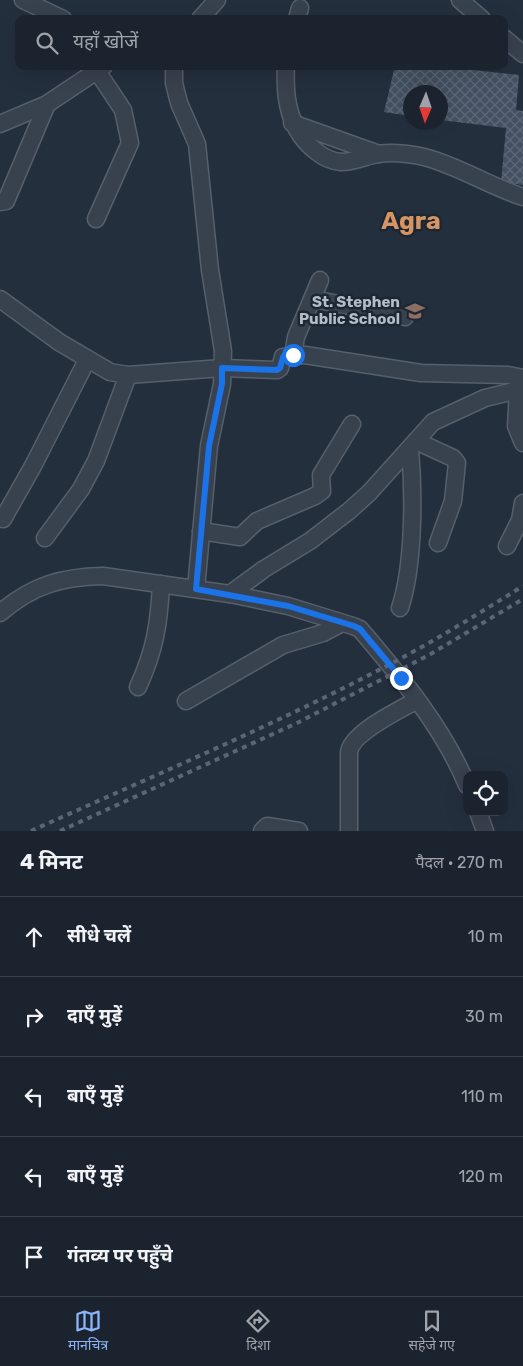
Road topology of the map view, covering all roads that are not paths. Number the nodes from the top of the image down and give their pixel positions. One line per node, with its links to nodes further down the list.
1 (23, 0): 4 (street)
2 (217, 0): 6 (street)
3 (460, 0): 7 (street)
4 (49, 5): 5 (street)
5 (59, 15)
6 (204, 15)
7 (477, 15)
8 (508, 41): 9 (street)
9 (523, 54)
10 (97, 70): 14 (street)
11 (101, 70): 18 (street)
12 (174, 70): 25 (street)
13 (286, 70): 16 (street)
14 (47, 104): 15 (street); 17 (street)
15 (0, 124)
16 (523, 197)
17 (0, 202)
18 (96, 219)
19 (320, 280): 21 (street)
20 (0, 299): 24 (street)
21 (313, 299): 22 (street); 23 (street)
22 (405, 317)
23 (293, 355): 25 (street); 27 (street)
24 (87, 360): 26 (street); 32 (street)
25 (222, 368): 26 (street); 33 (street)
26 (128, 375): 34 (street)
27 (521, 386): 29 (street); 30 (street)
28 (352, 424): 33 (street)
29 (523, 443)
30 (413, 445): 35 (street); 39 (street); 40 (street)
31 (523, 503): 36 (street)
32 (2, 519)
33 (201, 531): 38 (street)
34 (45, 538)
35 (438, 543)
36 (507, 546)
37 (161, 584): 38 (street); 41 (street); 43 (street)
38 (196, 589): 39 (street)
39 (230, 594): 42 (street)
40 (400, 608)
41 (0, 613)
42 (342, 623): 44 (street); 45 (street)
43 (138, 687)
44 (417, 700): 46 (street); 50 (street)
45 (186, 701)
46 (463, 777)
47 (479, 816): 51 (street)
48 (262, 831): 49 (street)
49 (299, 831)
50 (349, 831)
51 (485, 831)

